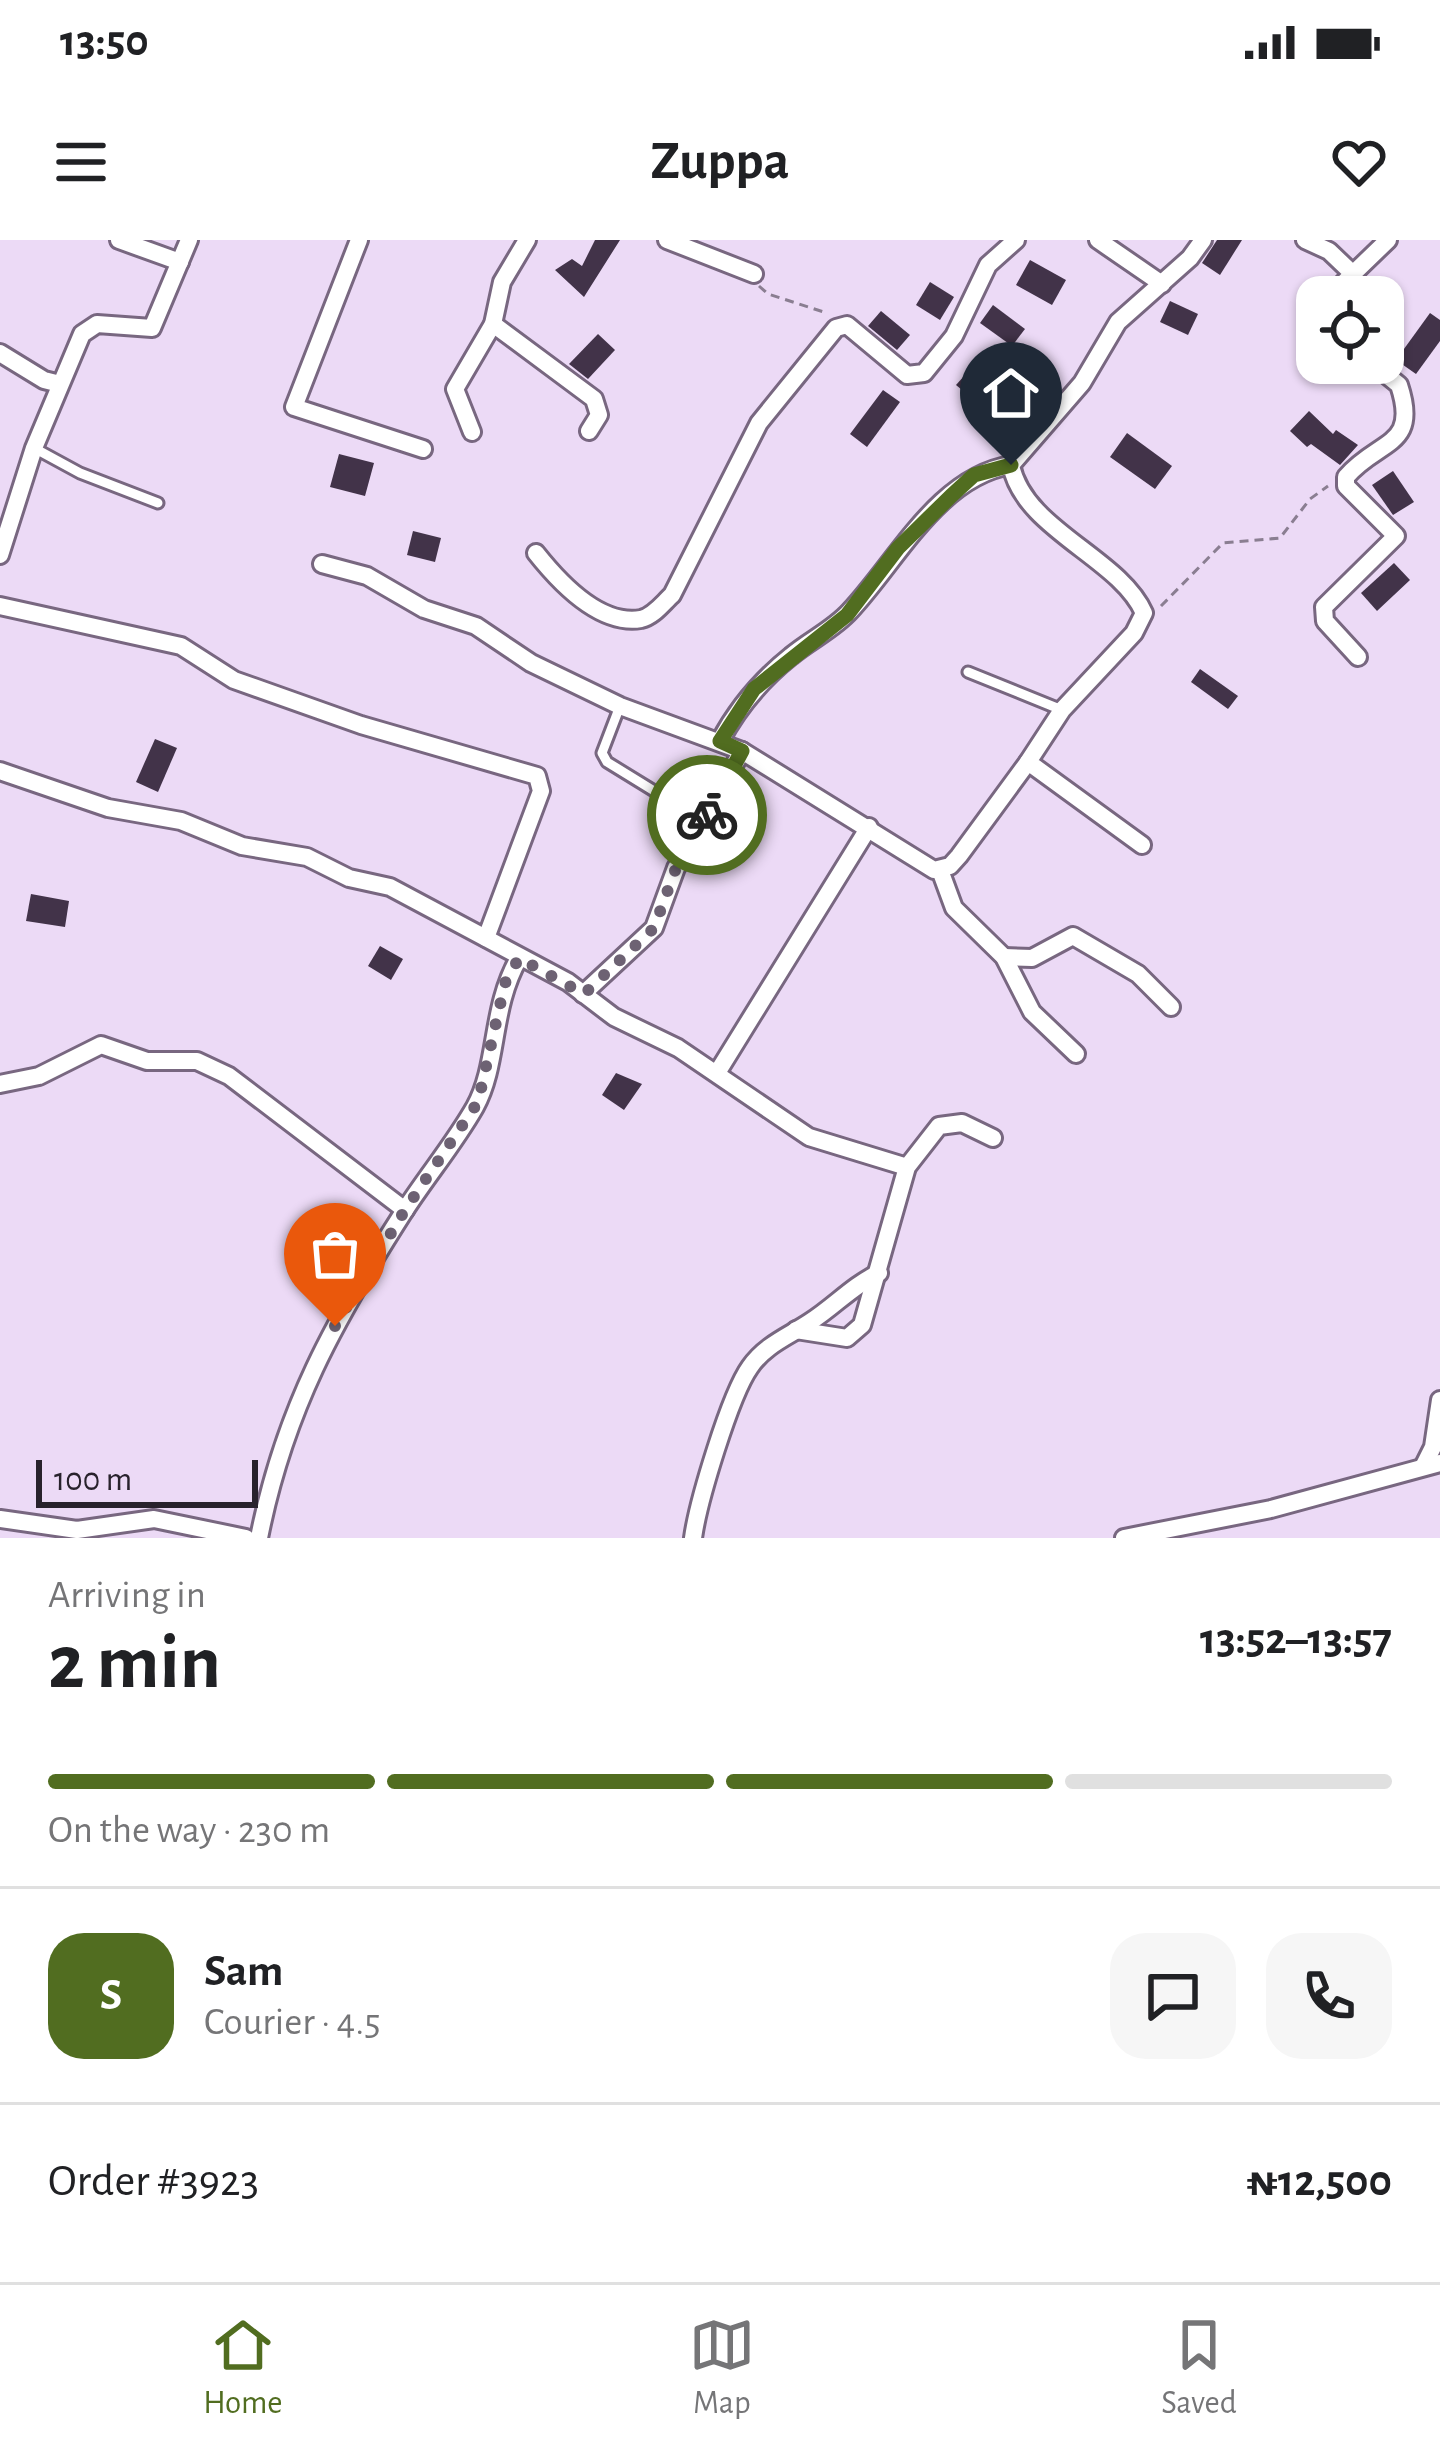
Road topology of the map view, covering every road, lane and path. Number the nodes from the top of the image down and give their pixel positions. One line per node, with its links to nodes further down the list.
1 (119, 240): 11 (street)
2 (189, 240): 11 (street)
3 (359, 240): 24 (street)
4 (527, 240): 16 (street)
5 (667, 240): 13 (street)
6 (1016, 240): 17 (street)
7 (1099, 240): 15 (street)
8 (1203, 240): 15 (street)
9 (1305, 240): 12 (street)
10 (1388, 240): 12 (street)
11 (180, 262): 19 (street)
12 (1352, 273): 14 (street)
13 (754, 274): 17 (path)
14 (1349, 276)
15 (1162, 284): 25 (street)
16 (493, 324): 21 (street); 22 (street)
17 (841, 325): 28 (street)
18 (0, 353): 19 (street)
19 (60, 384): 23 (street)
20 (1399, 384): 26 (street)
21 (589, 431)
22 (472, 432)
23 (34, 448): 27 (lane); 29 (street)
24 (423, 449)
25 (1011, 465): 32 (street); 37 (street)
26 (1346, 477): 32 (path); 33 (street)
27 (158, 503)
28 (536, 553)
29 (0, 555)
30 (322, 564): 35 (street)
31 (0, 606): 45 (street)
32 (1144, 613): 36 (street)
33 (1358, 657)
34 (968, 672): 36 (lane)
35 (620, 706): 37 (street); 41 (lane)
36 (1062, 710): 39 (street)
37 (720, 741): 38 (street)
38 (742, 751): 42 (street); 48 (street)
39 (1028, 762): 43 (street); 44 (street)
40 (0, 771): 45 (street)
41 (659, 794)
42 (869, 827): 44 (street); 51 (street)
43 (1142, 845)
44 (940, 870): 46 (street)
45 (486, 938): 47 (street)
46 (1004, 957): 49 (street); 50 (street)
47 (519, 958): 48 (street); 55 (street)
48 (584, 994): 51 (street)
49 (1171, 1007)
50 (1076, 1054)
51 (717, 1072): 54 (street)
52 (0, 1084): 55 (street)
53 (993, 1138): 54 (street)
54 (907, 1167): 56 (street)
55 (405, 1210): 62 (street)
56 (879, 1273): 57 (street); 57 (street)
57 (796, 1330): 63 (street)
58 (1440, 1400): 59 (street)
59 (1432, 1465): 64 (street)
60 (0, 1519): 61 (street)
61 (246, 1538)
62 (260, 1538)
63 (693, 1538)
64 (1124, 1538)

